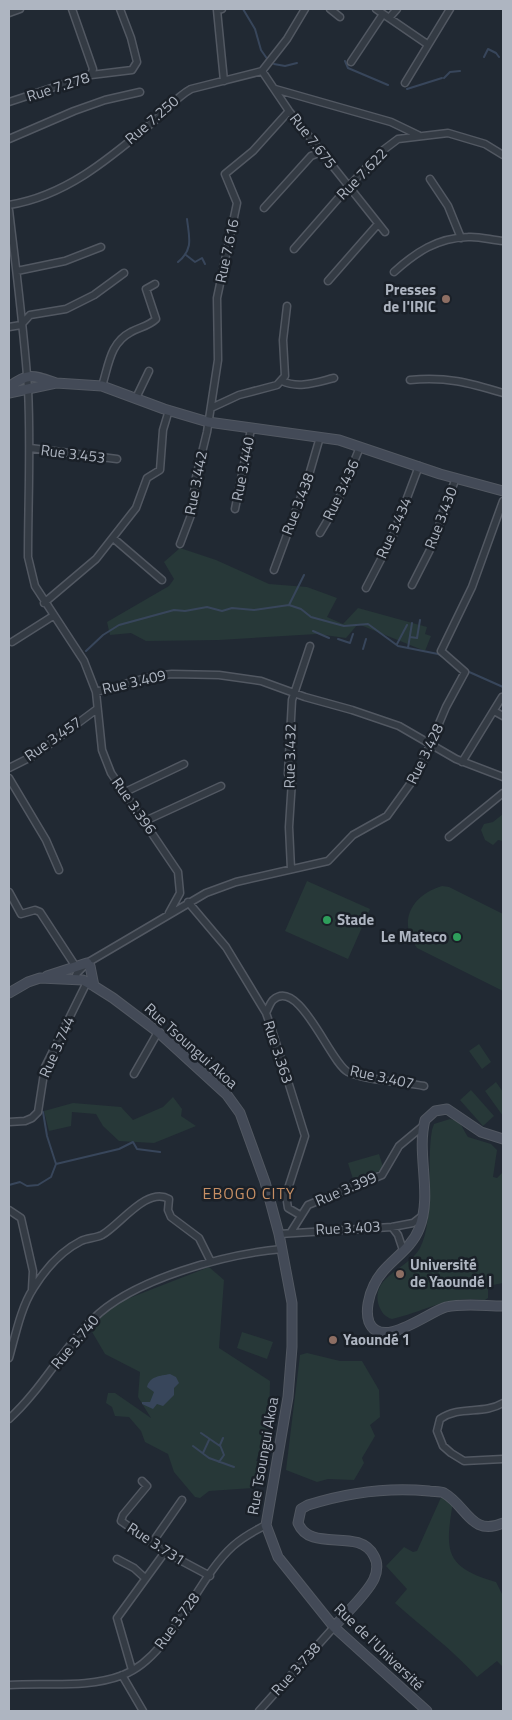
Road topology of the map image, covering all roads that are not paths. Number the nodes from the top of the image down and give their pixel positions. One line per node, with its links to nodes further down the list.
1 (20, 9): 10 (street)
2 (72, 9): 16 (street)
3 (120, 9): 16 (street, Rue 7.278)
4 (217, 9): 17 (street)
5 (305, 9): 15 (street)
6 (330, 9): 12 (street)
7 (376, 9): 11 (street)
8 (397, 9): 11 (street)
9 (450, 9): 13 (street)
10 (9, 13)
11 (386, 16): 13 (street); 14 (street)
12 (340, 18)
13 (427, 44): 18 (street)
14 (351, 62)
15 (262, 71): 17 (street, Rue 7.250); 19 (street, Rue 7.675)
16 (91, 75): 21 (street, Rue 7.278)
17 (224, 81): 29 (street, Rue 7.250)
18 (404, 83)
19 (274, 89): 22 (street, Rue 7.675); 23 (street)
20 (140, 92): 24 (street)
21 (9, 102)
22 (289, 111): 25 (street, Rue 7.675); 59 (street, Rue 7.616)
23 (418, 135): 26 (street, Rue 7.622); 28 (street, Rue 7.622)
24 (9, 140)
25 (321, 152): 28 (street, Rue 7.675); 30 (street)
26 (503, 155)
27 (430, 179): 34 (street)
28 (349, 186): 32 (street, Rue 7.675); 37 (street, Rue 7.622)
29 (9, 205)
30 (264, 208)
31 (9, 210): 38 (street)
32 (378, 224): 33 (street, Rue 7.675); 42 (street)
33 (385, 232)
34 (461, 238): 35 (street); 40 (street)
35 (503, 241)
36 (101, 247): 39 (street)
37 (294, 249)
38 (12, 256): 39 (street)
39 (17, 271): 45 (street)
40 (394, 272)
41 (124, 274): 45 (street)
42 (328, 281)
43 (155, 284): 53 (street)
44 (287, 306): 51 (street)
45 (22, 325): 46 (street); 48 (street)
46 (9, 327)
47 (149, 371): 58 (street)
48 (27, 376): 52 (main road); 54 (main road); 55 (street, Rue 3.409)
49 (334, 378): 51 (street)
50 (410, 380): 57 (street)
51 (282, 381): 59 (street)
52 (56, 383): 53 (main road); 55 (main road)
53 (102, 386): 58 (main road)
54 (9, 387)
55 (28, 388): 56 (main road); 65 (street, Rue 3.409)
56 (9, 393)
57 (503, 393)
58 (136, 398): 60 (main road)
59 (211, 408): 61 (street, Rue 7.616)
60 (168, 410): 61 (main road); 73 (street)
61 (208, 422): 62 (main road); 74 (street, Rue 3.442)
62 (251, 429): 63 (main road); 71 (street, Rue 3.440)
63 (320, 437): 64 (main road); 75 (street, Rue 3.438)
64 (360, 447): 67 (main road); 72 (street, Rue 3.436)
65 (30, 448): 66 (street, Rue 3.453); 79 (street, Rue 3.409)
66 (116, 459)
67 (419, 466): 68 (main road); 78 (street, Rue 3.434)
68 (456, 478): 69 (main road); 77 (street, Rue 3.430)
69 (503, 491)
70 (503, 501): 89 (street, Rue 3.428)
71 (235, 509)
72 (320, 533)
73 (113, 538): 76 (street); 79 (street)
74 (180, 544)
75 (274, 570)
76 (162, 580)
77 (412, 585)
78 (366, 588)
79 (44, 603): 80 (street, Rue 3.409)
80 (53, 616): 81 (street); 83 (street, Rue 3.409)
81 (12, 642)
82 (310, 646): 84 (street, Rue 3.432)
83 (96, 692): 84 (street, Rue 3.409); 86 (street, Rue 3.396)
84 (293, 693): 89 (street, Rue 3.409); 100 (street, Rue 3.432)
85 (502, 697): 87 (street)
86 (97, 709): 92 (street, Rue 3.457); 96 (street, Rue 3.396)
87 (494, 711): 88 (street); 90 (street)
88 (503, 716)
89 (430, 744): 90 (street, Rue 3.409); 100 (street, Rue 3.428)
90 (462, 762): 93 (street, Rue 3.409)
91 (184, 764): 96 (street)
92 (9, 768)
93 (503, 777)
94 (9, 778): 101 (street)
95 (221, 786): 98 (street)
96 (123, 793): 98 (street, Rue 3.396)
97 (503, 793): 99 (street)
98 (145, 821): 104 (street, Rue 3.396)
99 (448, 837)
100 (291, 869): 103 (street, Rue 3.428)
101 (59, 870)
102 (9, 892): 106 (street)
103 (188, 902): 104 (street, Rue 3.428); 110 (street, Rue 3.363)
104 (169, 913): 105 (street, Rue 3.428)
105 (90, 963): 106 (main road); 108 (main road); 108 (street, Rue 3.744)
106 (76, 967): 107 (main road)
107 (40, 978): 108 (main road, Rue Tsoungui Akoa); 109 (main road, Rue Tsoungui Akoa)
108 (84, 982): 111 (main road, Rue Tsoungui Akoa); 114 (street, Rue 3.744)
109 (9, 993)
110 (266, 1013): 113 (street, Rue 3.407); 118 (street, Rue 3.363)
111 (158, 1032): 112 (street); 122 (main road, Rue Tsoungui Akoa)
112 (134, 1074)
113 (424, 1086)
114 (9, 1122)
115 (423, 1126): 116 (main road); 118 (street, Rue 3.399); 119 (main road)
116 (503, 1139)
117 (9, 1210): 126 (street)
118 (300, 1215): 121 (street, Rue 3.399)
119 (423, 1215): 120 (street); 124 (main road)
120 (392, 1227): 121 (street, Rue 3.403); 124 (street, Rue 3.403)
121 (291, 1232): 122 (street, Rue 3.403)
122 (279, 1234): 123 (main road, Rue Tsoungui Akoa)
123 (282, 1249): 125 (street, Rue 3.740); 135 (main road, Rue Tsoungui Akoa)
124 (404, 1250): 127 (main road)
125 (211, 1262): 126 (street); 130 (street, Rue 3.740)
126 (32, 1290): 128 (street)
127 (503, 1306)
128 (9, 1358)
129 (503, 1403): 131 (street)
130 (9, 1419)
131 (503, 1459)
132 (142, 1481): 136 (street, Rue 3.731)
133 (182, 1500): 136 (street)
134 (503, 1523): 141 (main road)
135 (266, 1526): 139 (street, Rue 3.728); 141 (main road, Rue de l'Université)
136 (152, 1544): 137 (street, Rue 3.731)
137 (165, 1552): 139 (street, Rue 3.731); 140 (street)
138 (117, 1558): 140 (street)
139 (210, 1576): 142 (street, Rue 3.728)
140 (145, 1578): 142 (street)
141 (334, 1627): 146 (street, Rue 3.738); 147 (main road, Rue de l'Université)
142 (132, 1670): 143 (street, Rue 3.728)
143 (122, 1675): 144 (street, Rue 3.728); 145 (street)
144 (9, 1685)
145 (143, 1711)
146 (259, 1711)
147 (427, 1711)

